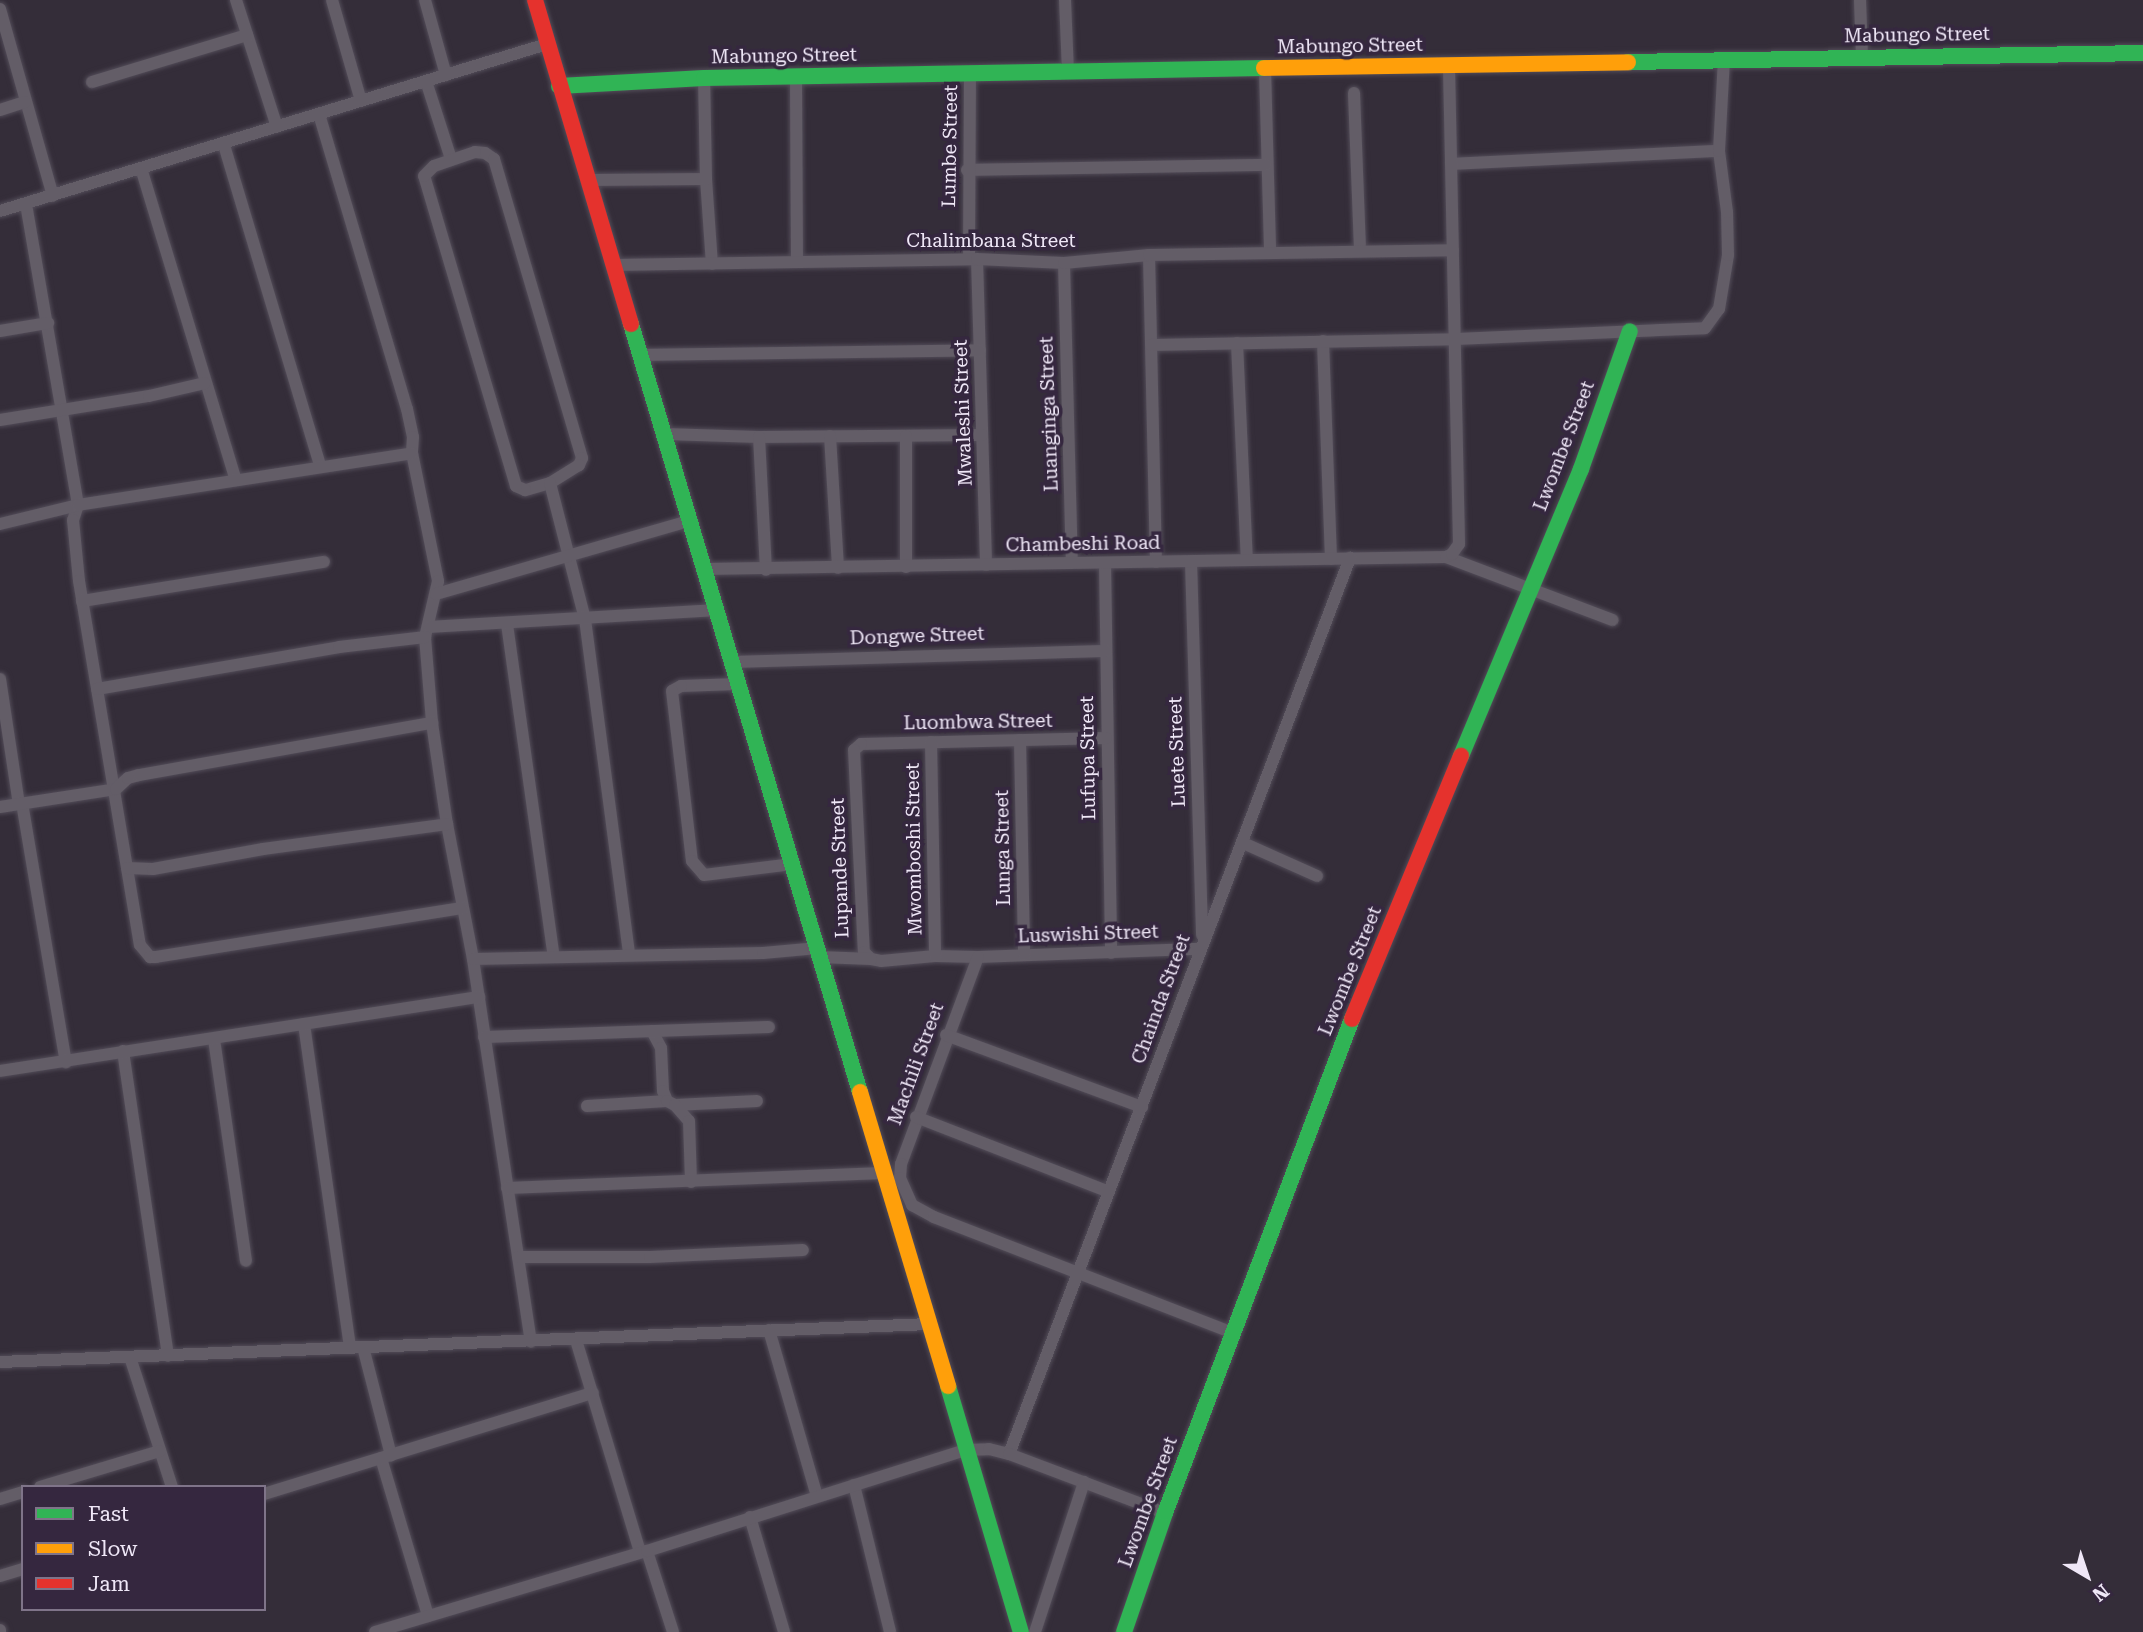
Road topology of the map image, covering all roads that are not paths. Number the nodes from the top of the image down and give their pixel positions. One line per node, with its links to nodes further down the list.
1 (236, 0): 8 (street)
2 (332, 0): 24 (street)
3 (425, 0): 16 (street)
4 (534, 0): 9 (street)
5 (1065, 0): 15 (street)
6 (1860, 0): 11 (street)
7 (0, 9): 25 (street)
8 (247, 35): 21 (street); 28 (street)
9 (547, 44): 16 (street); 22 (street)
10 (2143, 53): 11 (street, Mabungo Street)
11 (1862, 57): 12 (street, Mabungo Street)
12 (1724, 59): 13 (street, Mabungo Street); 30 (street)
13 (1449, 65): 14 (street, Mabungo Street); 32 (street)
14 (1265, 69): 15 (street, Mabungo Street); 33 (street)
15 (1068, 73): 17 (street, Mabungo Street)
16 (446, 75): 20 (street)
17 (970, 75): 18 (street, Mabungo Street); 35 (street, Lumbe Street)
18 (796, 77): 19 (street, Mabungo Street); 46 (street)
19 (704, 78): 22 (street, Mabungo Street); 36 (street)
20 (426, 81): 24 (street); 31 (street)
21 (92, 82)
22 (559, 86): 37 (street)
23 (1354, 93): 42 (street)
24 (361, 101): 27 (street)
25 (25, 102): 26 (street); 38 (street)
26 (0, 110)
27 (319, 114): 28 (street); 67 (street)
28 (277, 127): 29 (street)
29 (224, 145): 34 (street); 68 (street)
30 (1719, 151): 32 (street); 52 (street)
31 (451, 159): 70 (street); 70 (street)
32 (1451, 164): 41 (street)
33 (1266, 165): 35 (street); 43 (street)
34 (141, 168): 38 (street); 59 (street)
35 (967, 170): 45 (street, Lumbe Street)
36 (706, 179): 37 (street); 48 (street)
37 (587, 180): 49 (street)
38 (53, 195): 39 (street)
39 (26, 204): 40 (street); 50 (street)
40 (0, 211)
41 (1453, 250): 42 (street, Chalimbana Street); 53 (street)
42 (1360, 251): 43 (street, Chalimbana Street)
43 (1270, 253): 44 (street, Chalimbana Street)
44 (1149, 256): 47 (street, Chalimbana Street); 56 (street)
45 (973, 259): 46 (street, Chalimbana Street); 47 (street, Chalimbana Street); 57 (street, Mwaleshi Street)
46 (797, 262): 48 (street, Chalimbana Street)
47 (1064, 263): 82 (street, Luanginga Street)
48 (712, 264): 49 (street, Chalimbana Street)
49 (612, 265): 58 (street)
50 (48, 323): 51 (street); 60 (street)
51 (0, 331)
52 (1630, 331): 53 (street); 89 (street, Lwombe Street)
53 (1456, 340): 54 (street); 75 (street)
54 (1323, 341): 55 (street); 77 (street)
55 (1237, 343): 56 (street); 78 (street)
56 (1151, 345): 81 (street)
57 (980, 350): 58 (street); 63 (street, Mwaleshi Street)
58 (640, 355): 62 (street)
59 (205, 383): 60 (street); 69 (street)
60 (60, 408): 61 (street); 71 (street)
61 (0, 420)
62 (665, 435): 66 (street); 72 (street)
63 (982, 435): 65 (street); 84 (street, Mwaleshi Street)
64 (830, 436): 65 (street); 66 (street); 86 (street)
65 (906, 436): 85 (street)
66 (759, 437): 88 (street)
67 (412, 453): 68 (street); 90 (street)
68 (320, 466): 69 (street)
69 (236, 480): 71 (street)
70 (550, 482): 74 (street)
71 (78, 505): 73 (street); 91 (street)
72 (689, 521): 74 (street); 87 (street)
73 (0, 524)
74 (569, 554): 90 (street); 93 (street)
75 (1446, 557): 76 (street, Chambeshi Road); 89 (street)
76 (1350, 558): 77 (street, Chambeshi Road); 111 (street, Chainda Street)
77 (1331, 559): 78 (street, Chambeshi Road)
78 (1247, 560): 79 (street, Chambeshi Road)
79 (1191, 561): 81 (street, Chambeshi Road); 116 (street, Luete Street)
80 (324, 562): 91 (street)
81 (1156, 562): 83 (street, Chambeshi Road)
82 (1072, 563): 83 (street, Chambeshi Road); 84 (street, Chambeshi Road)
83 (1105, 563): 97 (street, Lufupa Street)
84 (986, 565): 85 (street, Chambeshi Road)
85 (906, 567): 86 (street, Chambeshi Road)
86 (838, 568): 88 (street, Chambeshi Road)
87 (703, 569): 88 (street, Chambeshi Road); 92 (street)
88 (766, 570)
89 (1531, 587): 94 (street); 151 (street, Lwombe Street)
90 (436, 594): 96 (street)
91 (82, 601): 101 (street)
92 (715, 610): 93 (street); 98 (street)
93 (585, 619): 95 (street); 119 (street)
94 (1613, 620)
95 (507, 624): 96 (street); 122 (street)
96 (428, 632): 101 (street); 102 (street)
97 (1105, 651): 98 (street, Dongwe Street); 103 (street, Lufupa Street)
98 (730, 662): 100 (street)
99 (0, 679): 108 (street)
100 (737, 684): 112 (street); 112 (street)
101 (97, 688): 107 (street)
102 (432, 723): 107 (street); 110 (street)
103 (1106, 738): 104 (street, Luombwa Street); 118 (street, Lufupa Street)
104 (1020, 740): 105 (street, Luombwa Street); 120 (street, Lunga Street)
105 (931, 742): 106 (street, Luombwa Street); 121 (street, Mwomboshi Street)
106 (853, 750): 125 (street, Lupande Street)
107 (116, 789): 108 (street); 113 (street)
108 (20, 804): 109 (street); 134 (street)
109 (0, 807)
110 (447, 824): 113 (street); 115 (street)
111 (1243, 843): 114 (street); 116 (street, Chainda Street)
112 (792, 864): 117 (street)
113 (127, 868): 115 (street)
114 (1317, 876)
115 (462, 908): 124 (street)
116 (1201, 946): 118 (street, Luswishi Street); 139 (street, Chainda Street)
117 (819, 953): 119 (street); 125 (street); 141 (street)
118 (1111, 953): 120 (street, Luswishi Street)
119 (629, 955): 122 (street)
120 (1024, 955): 123 (street, Luswishi Street)
121 (935, 956): 123 (street, Lupande Street); 125 (street, Lupande Street)
122 (554, 957): 124 (street)
123 (978, 957): 130 (street, Machili Street)
124 (474, 959): 126 (street)
125 (870, 959)
126 (479, 997): 127 (street); 131 (street)
127 (304, 1024): 132 (street); 154 (street)
128 (769, 1027): 129 (street)
129 (652, 1031): 131 (street); 137 (street)
130 (946, 1035): 139 (street); 140 (street, Machili Street)
131 (484, 1037): 143 (street)
132 (214, 1039): 133 (street); 147 (street)
133 (123, 1051): 134 (street); 155 (street)
134 (66, 1062): 135 (street)
135 (0, 1071)
136 (757, 1101): 137 (street)
137 (671, 1103): 138 (street); 142 (street)
138 (587, 1106)
139 (1142, 1107): 144 (street, Chainda Street)
140 (916, 1117): 141 (street, Machili Street); 144 (street)
141 (893, 1180): 142 (street); 148 (street); 149 (street)
142 (691, 1182): 143 (street)
143 (507, 1188): 146 (street)
144 (1109, 1192): 148 (street, Chainda Street)
145 (803, 1250): 146 (street)
146 (518, 1256): 153 (street)
147 (246, 1261)
148 (1079, 1272): 151 (street); 161 (street, Chainda Street)
149 (929, 1324): 150 (street); 159 (street)
150 (769, 1330): 152 (street); 169 (street)
151 (1233, 1333): 171 (street, Lwombe Street)
152 (576, 1340): 153 (street); 158 (street)
153 (531, 1342): 154 (street)
154 (356, 1347): 155 (street); 162 (street)
155 (168, 1356): 156 (street)
156 (130, 1357): 157 (street); 160 (street)
157 (0, 1362)
158 (593, 1393): 162 (street); 173 (street)
159 (965, 1450): 161 (street); 166 (street); 181 (street)
160 (160, 1451): 164 (street); 165 (street)
161 (1009, 1454): 163 (street)
162 (386, 1457): 168 (street); 176 (street)
163 (1084, 1482): 171 (street); 182 (street)
164 (47, 1485)
165 (171, 1485)
166 (854, 1485): 169 (street); 180 (street)
167 (21, 1493): 170 (street)
168 (266, 1493)
169 (817, 1496): 172 (street)
170 (0, 1499)
171 (1165, 1513): 183 (street, Lwombe Street)
172 (750, 1517): 173 (street); 179 (street)
173 (643, 1551): 176 (street); 178 (street)
174 (21, 1570): 175 (street)
175 (0, 1576)
176 (428, 1616): 177 (street)
177 (375, 1632)
178 (673, 1632)
179 (783, 1632)
180 (890, 1632)
181 (1021, 1632)
182 (1035, 1632)
183 (1124, 1632)

